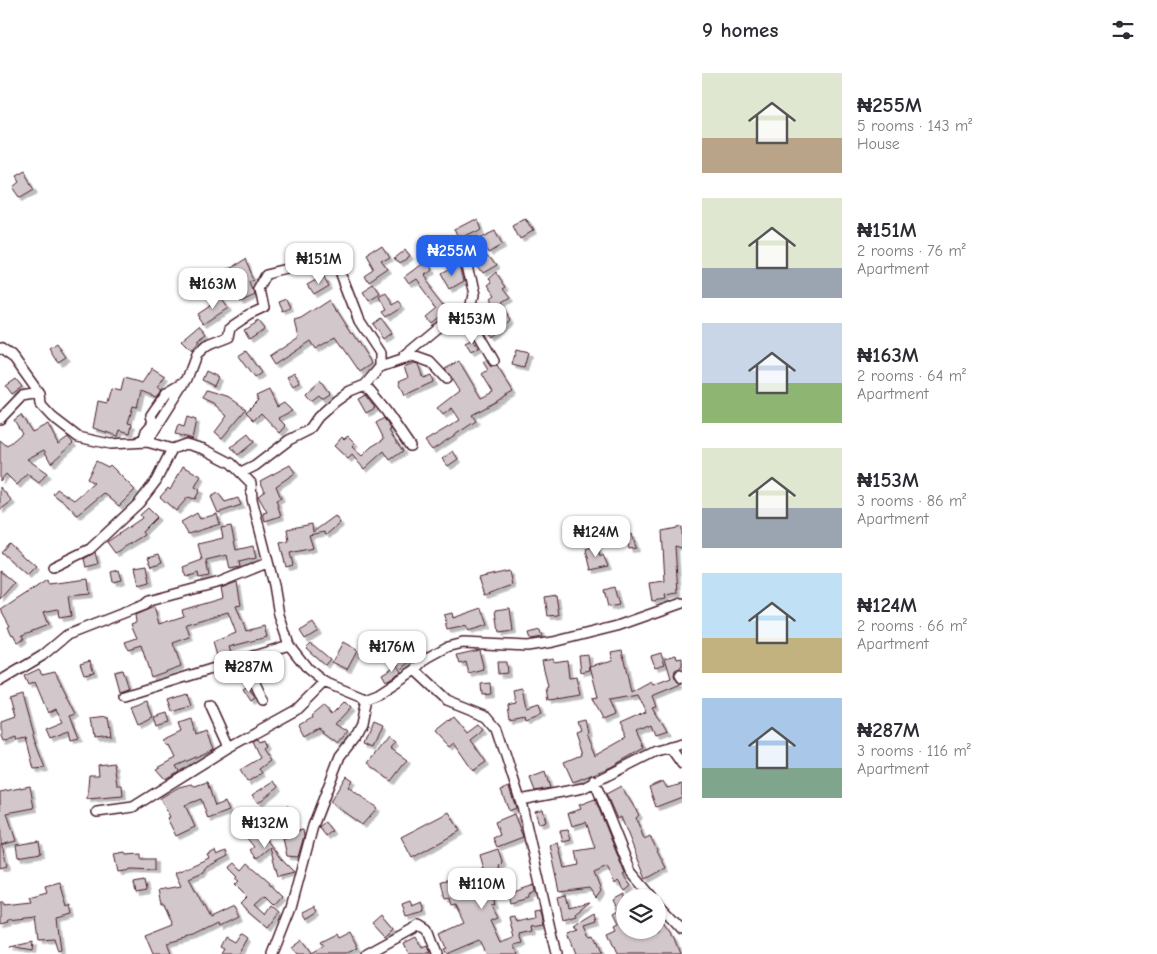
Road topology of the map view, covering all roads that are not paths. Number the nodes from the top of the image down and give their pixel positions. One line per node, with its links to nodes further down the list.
1 (463, 254): 2 (street)
2 (458, 314): 4 (street); 5 (street)
3 (0, 348): 10 (street)
4 (400, 358): 6 (street); 7 (street)
5 (494, 361)
6 (380, 367): 8 (street); 9 (street)
7 (446, 379)
8 (186, 381): 12 (street); 13 (street)
9 (366, 386): 14 (street); 16 (street)
10 (39, 393): 11 (street); 12 (street)
11 (0, 419)
12 (137, 442): 13 (street)
13 (147, 442): 15 (street)
14 (410, 446)
15 (172, 448): 16 (street); 18 (street)
16 (241, 474): 17 (street)
17 (267, 563): 20 (street); 23 (street)
18 (53, 567)
19 (682, 603): 22 (street)
20 (289, 645): 21 (street); 24 (street)
21 (229, 663): 25 (street); 27 (street)
22 (415, 670): 26 (street); 34 (street)
23 (0, 681)
24 (324, 682): 26 (street); 30 (street)
25 (124, 696)
26 (365, 699): 40 (street)
27 (263, 700)
28 (210, 705): 30 (street)
29 (682, 744): 31 (street)
30 (229, 747): 35 (street)
31 (670, 747): 32 (street); 33 (street)
32 (682, 764)
33 (594, 780): 34 (street); 36 (street)
34 (523, 802): 43 (street)
35 (97, 812)
36 (645, 889)
37 (666, 908): 38 (street)
38 (678, 916): 39 (street)
39 (682, 929)
40 (273, 954)
41 (367, 954): 42 (street)
42 (436, 954)
43 (556, 954)

